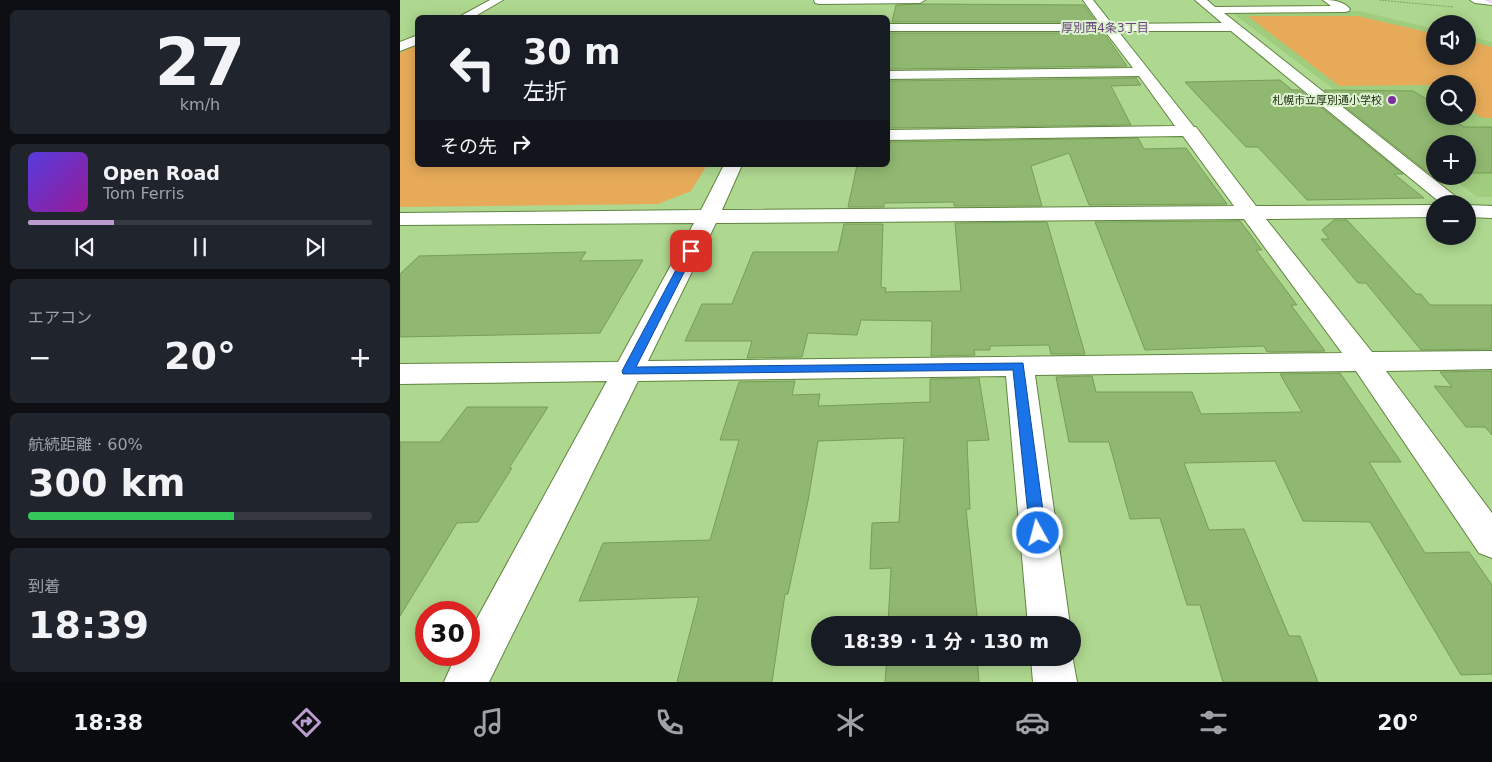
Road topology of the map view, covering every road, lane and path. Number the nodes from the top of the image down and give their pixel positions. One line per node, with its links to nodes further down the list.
1 (498, 0): 11 (street)
2 (920, 0): 8 (street)
3 (1088, 0): 13 (street)
4 (1328, 0): 9 (street)
5 (1379, 0): 10 (path)
6 (1475, 0): 7 (street)
7 (1491, 1)
8 (818, 3)
9 (1205, 5): 12 (street)
10 (1454, 8)
11 (468, 15)
12 (1231, 26): 13 (street); 22 (street)
13 (1109, 27): 14 (street); 17 (street)
14 (890, 28)
15 (415, 32): 16 (street)
16 (400, 47)
17 (1144, 72): 18 (street); 19 (street)
18 (890, 75)
19 (1190, 131): 20 (street); 25 (street)
20 (890, 135)
21 (732, 167): 27 (street)
22 (1445, 195)
23 (1426, 211): 25 (street)
24 (1476, 211): 26 (street)
25 (1251, 212): 27 (street); 30 (street)
26 (1492, 212)
27 (709, 216): 28 (street); 32 (street)
28 (400, 219)
29 (1492, 360): 30 (street)
30 (1364, 362): 31 (street); 34 (street)
31 (1019, 366): 32 (street); 35 (street)
32 (628, 371): 33 (street); 37 (street)
33 (400, 374)
34 (1492, 542)
35 (1048, 616)
36 (1053, 666): 38 (street)
37 (466, 682)
38 (1055, 682)

